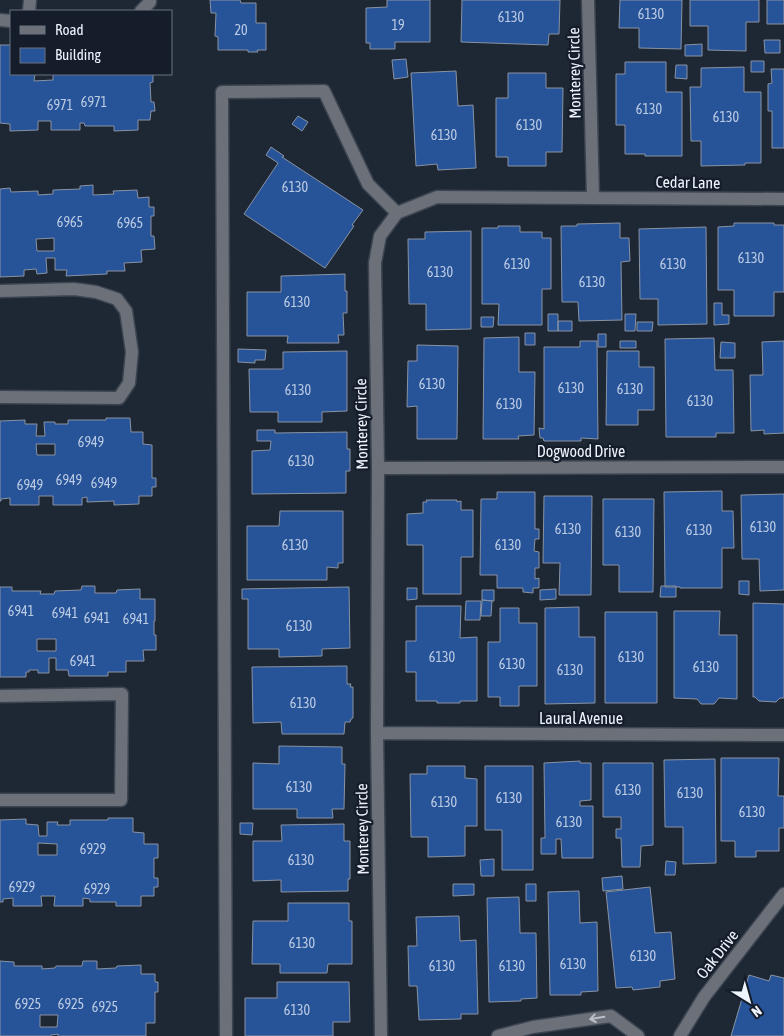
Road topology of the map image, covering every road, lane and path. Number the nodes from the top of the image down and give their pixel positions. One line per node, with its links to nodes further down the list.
1 (150, 0): 3 (street)
2 (588, 0): 4 (street, Monterey Circle)
3 (142, 10)
4 (593, 197): 5 (street, Cedar Lane); 6 (street)
5 (784, 199)
6 (397, 213): 10 (street, Monterey Circle); 16 (street)
7 (0, 291): 8 (street)
8 (0, 397)
9 (784, 467): 10 (street, Dogwood Drive)
10 (378, 468): 12 (street, Monterey Circle)
11 (0, 696): 14 (street)
12 (377, 733): 13 (street, Laural Avenue); 17 (street, Monterey Circle)
13 (784, 736)
14 (0, 800)
15 (784, 894): 20 (street, Oak Drive)
16 (226, 1036)
17 (381, 1036)
18 (498, 1036): 19 (street, one-way to 18)
19 (638, 1036)
20 (680, 1036)

